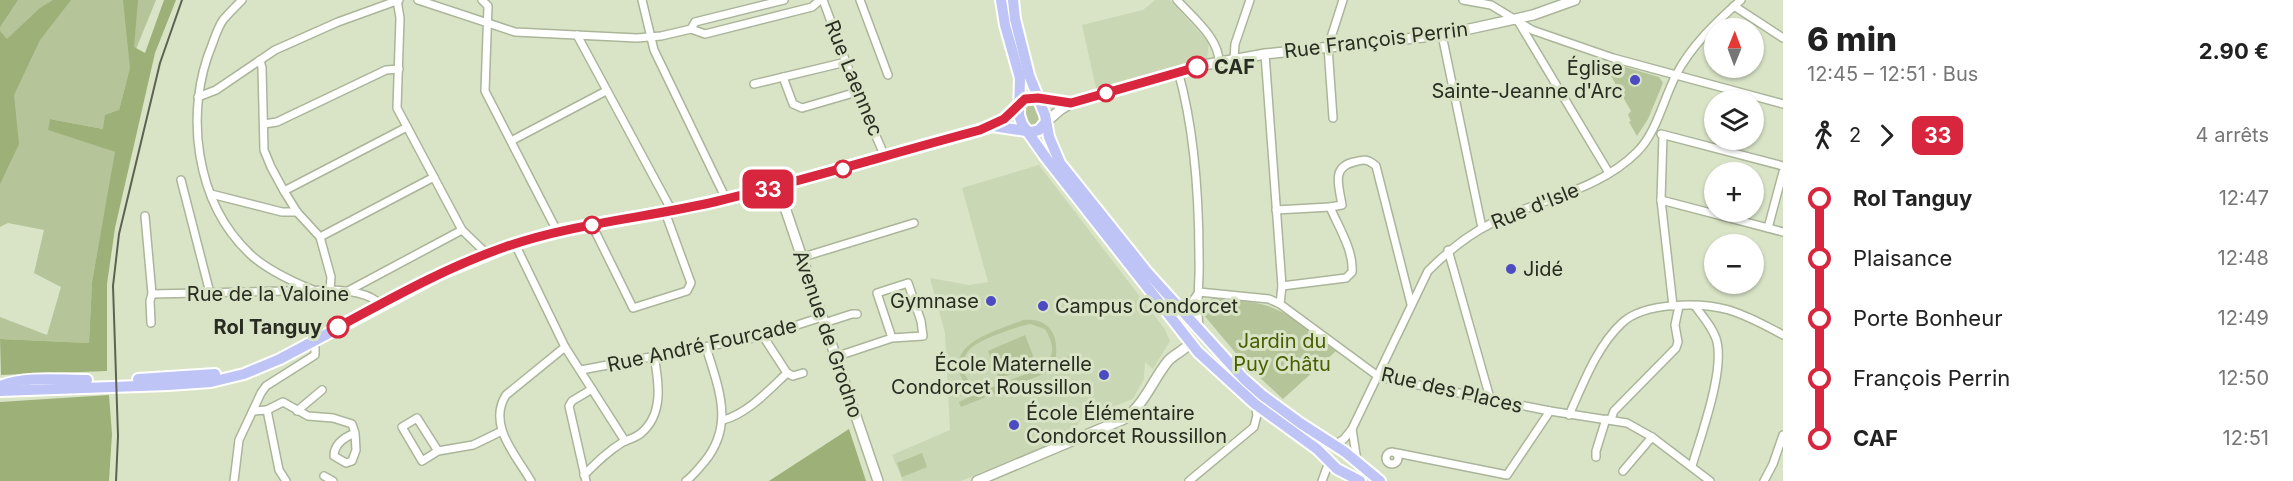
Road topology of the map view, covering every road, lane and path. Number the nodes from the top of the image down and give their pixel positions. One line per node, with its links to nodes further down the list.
1 (242, 0): 39 (street)
2 (398, 0): 28 (street); 31 (street)
3 (418, 0): 19 (street)
4 (482, 0): 19 (street)
5 (642, 0): 23 (street)
6 (784, 0): 20 (street)
7 (822, 0): 20 (street); 29 (street, Rue Laennec)
8 (860, 0): 33 (street)
9 (1001, 0): 42 (main road)
10 (1013, 0): 40 (main road)
11 (1177, 0): 30 (street)
12 (1250, 0): 27 (street)
13 (1343, 0): 25 (street)
14 (1463, 0): 18 (street)
15 (1575, 0): 18 (main road, Rue François Perrin)
16 (1741, 0): 17 (street, Rue d'Isle)
17 (1734, 6): 24 (street); 34 (street, Rue d'Isle)
18 (1516, 18): 22 (main road, Rue François Perrin); 34 (street); 56 (street)
19 (489, 24): 21 (street); 52 (street)
20 (690, 29): 23 (street)
21 (577, 35): 23 (street); 37 (street)
22 (1442, 35): 25 (main road, Rue François Perrin); 71 (street)
23 (649, 36): 62 (street)
24 (1783, 38)
25 (1328, 47): 26 (main road, Rue François Perrin); 44 (street)
26 (1265, 54): 27 (main road, Rue François Perrin); 65 (street)
27 (1234, 59): 30 (main road, Rue François Perrin)
28 (260, 60): 39 (street); 46 (street)
29 (846, 62): 35 (street); 38 (street, Rue Laennec)
30 (1219, 62): 32 (main road, Rue François Perrin)
31 (399, 69): 46 (street); 48 (street)
32 (1178, 71): 41 (main road, Rue François Perrin); 85 (street)
33 (888, 75)
34 (1676, 75): 43 (street); 49 (street, Rue d'Isle)
35 (783, 77): 36 (street); 38 (street)
36 (754, 84)
37 (606, 91): 52 (street); 66 (street)
38 (857, 92): 53 (street, Rue Laennec)
39 (198, 97): 61 (street)
40 (1038, 98): 41 (main road, Rue François Perrin); 42 (main road, Rue François Perrin); 45 (main road)
41 (1071, 103): 45 (main road, Rue François Perrin)
42 (1019, 104): 47 (main road, Rue François Perrin); 50 (main road)
43 (1783, 104)
44 (1332, 118)
45 (1046, 122): 50 (main road, Rue François Perrin); 95 (main road)
46 (264, 124): 60 (street)
47 (993, 126): 50 (main road, Rue François Perrin); 53 (main road, Rue François Perrin)
48 (407, 127): 57 (street); 60 (street)
49 (1652, 131): 51 (street); 56 (street, Rue d'Isle)
50 (1028, 132): 95 (main road)
51 (1663, 135): 54 (street); 63 (street)
52 (511, 141): 74 (street)
53 (885, 157): 59 (main road, Rue François Perrin)
54 (1783, 166)
55 (1783, 172): 72 (street)
56 (1609, 173): 71 (street, Rue d'Isle)
57 (434, 177): 73 (street); 76 (street)
58 (181, 180): 86 (street)
59 (778, 187): 62 (main road, Rue François Perrin); 80 (main road, Avenue de Grodno)
60 (284, 191): 67 (street)
61 (211, 194): 67 (street); 82 (street)
62 (726, 199): 66 (main road, Rue François Perrin)
63 (1661, 200): 72 (street); 91 (street)
64 (1330, 207): 65 (street); 81 (street); 89 (street)
65 (1276, 210): 81 (street)
66 (668, 211): 70 (main road, Rue François Perrin); 70 (street)
67 (297, 212): 76 (street)
68 (145, 216): 87 (street)
69 (914, 223): 80 (street)
70 (592, 225): 74 (main road, Rue François Perrin)
71 (1482, 228): 78 (street, Rue d'Isle)
72 (1768, 228): 75 (street)
73 (462, 230): 79 (street); 84 (street)
74 (557, 231): 77 (main road, Rue François Perrin)
75 (1783, 232)
76 (320, 237): 83 (street)
77 (515, 244): 79 (main road, Rue François Perrin); 103 (street)
78 (1449, 250): 89 (street, Rue d'Isle); 115 (street)
79 (487, 254): 90 (main road, Rue François Perrin)
80 (803, 257): 94 (main road, Avenue de Grodno)
81 (1282, 286): 88 (street)
82 (313, 290): 83 (street, Rue de la Valoine); 86 (street, Rue de la Valoine)
83 (330, 290): 84 (street, Rue de la Valoine)
84 (348, 291): 90 (street, Rue de la Valoine)
85 (1199, 292): 88 (street, Rue des Places); 95 (street); 99 (street)
86 (210, 293): 87 (street, Rue de la Valoine)
87 (152, 294): 96 (street)
88 (1280, 304): 109 (street, Rue des Places)
89 (1411, 304): 109 (street, Rue d'Isle)
90 (381, 305): 101 (main road, Rue François Perrin)
91 (1676, 306): 92 (street); 121 (street); 122 (street)
92 (1695, 306): 97 (street); 134 (street)
93 (857, 314): 94 (street, Rue André Fourcade)
94 (823, 320): 98 (street, Rue André Fourcade); 105 (main road, Avenue de Grodno)
95 (1182, 321): 99 (main road); 99 (main road)
96 (151, 323)
97 (1783, 335)
98 (763, 336): 102 (street, Rue André Fourcade); 107 (street)
99 (1195, 336): 116 (main road); 131 (main road); 145 (main road)
100 (892, 338): 100 (street); 105 (street)
101 (313, 341): 111 (main road, Rue François Perrin); 118 (street)
102 (706, 346): 104 (street, Rue André Fourcade); 123 (street)
103 (565, 347): 106 (street); 125 (street)
104 (654, 356): 106 (street, Rue André Fourcade); 129 (street)
105 (835, 357): 144 (main road, Avenue de Grodno)
106 (581, 370): 112 (street)
107 (787, 373): 108 (street); 123 (street)
108 (803, 373)
109 (1378, 376): 115 (street, Rue des Places); 124 (street, Rue d'Isle)
110 (3, 383): 111 (main road)
111 (113, 383): 114 (main road)
112 (592, 388): 129 (street); 138 (street)
113 (322, 390): 119 (street)
114 (0, 391)
115 (1490, 398): 120 (street, Rue des Places)
116 (1256, 404): 131 (main road); 146 (street)
117 (267, 410): 118 (street); 119 (street); 140 (street)
118 (253, 411): 139 (street)
119 (297, 411): 126 (street)
120 (1550, 411): 121 (street, Rue des Places); 132 (street)
121 (1569, 415): 122 (street, Rue des Places)
122 (1609, 419): 128 (street, Rue des Places); 133 (street)
123 (723, 420): 143 (street)
124 (1352, 429): 131 (street, Rue d'Isle); 136 (street)
125 (502, 432): 130 (street); 142 (street)
126 (355, 433)
127 (1783, 435): 150 (street)
128 (1652, 436): 134 (street, Rue des Places); 135 (street)
129 (625, 441): 138 (street)
130 (438, 451): 130 (street)
131 (1331, 453): 136 (main road); 136 (main road); 147 (street)
132 (1397, 453)
133 (1596, 457)
134 (1692, 466): 149 (street, Rue des Places)
135 (1623, 471)
136 (1355, 473): 148 (main road)
137 (324, 476): 141 (street)
138 (585, 478)
139 (234, 481)
140 (286, 481)
141 (333, 481)
142 (531, 481)
143 (686, 481)
144 (878, 481)
145 (977, 481)
146 (1189, 481)
147 (1322, 481)
148 (1380, 481)
149 (1710, 481)
150 (1764, 481)

